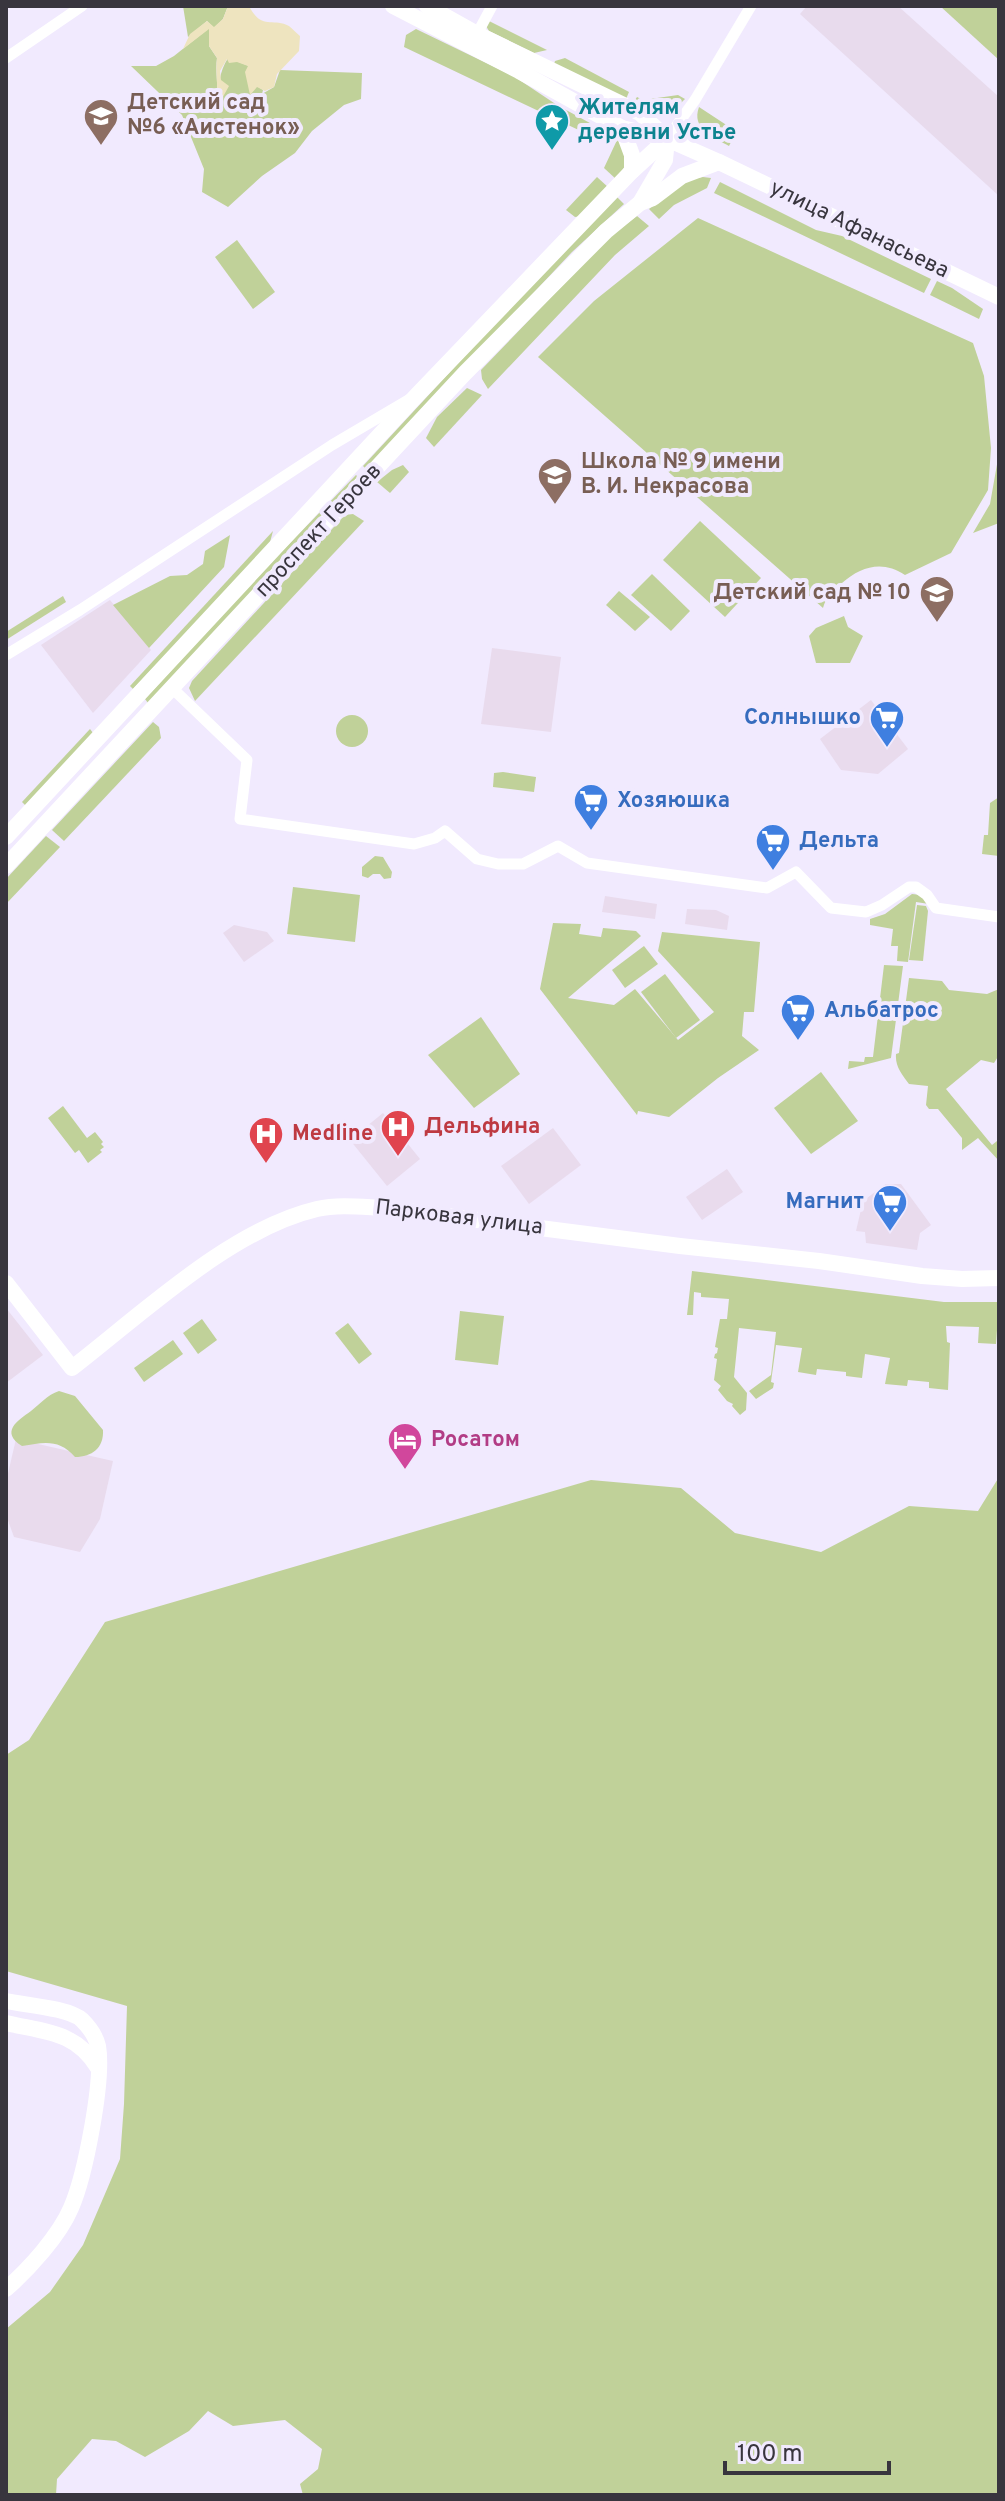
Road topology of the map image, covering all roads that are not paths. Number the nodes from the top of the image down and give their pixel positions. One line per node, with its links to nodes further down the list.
1 (82, 6): 7 (street)
2 (393, 6): 8 (main road)
3 (427, 6): 6 (main road)
4 (492, 6): 6 (street)
5 (751, 6): 9 (street)
6 (477, 34): 9 (main road)
7 (6, 58)
8 (622, 128): 9 (main road); 11 (main road)
9 (667, 139): 10 (main road, улица Афанасьева); 11 (main road, проспект Героев); 12 (main road)
10 (719, 162): 12 (main road); 13 (main road, улица Афанасьева)
11 (632, 171): 14 (main road, проспект Героев)
12 (640, 203): 16 (main road, проспект Героев)
13 (999, 297)
14 (417, 395): 15 (street, проспект Героев); 17 (main road, проспект Героев)
15 (6, 655)
16 (172, 688): 18 (main road, проспект Героев); 19 (street)
17 (6, 837)
18 (6, 866)
19 (999, 917)
20 (999, 1278): 21 (main road, Парковая улица)
21 (6, 1283)
22 (6, 2001): 24 (main road)
23 (6, 2023): 24 (main road)
24 (98, 2068): 25 (main road)
25 (6, 2289)

